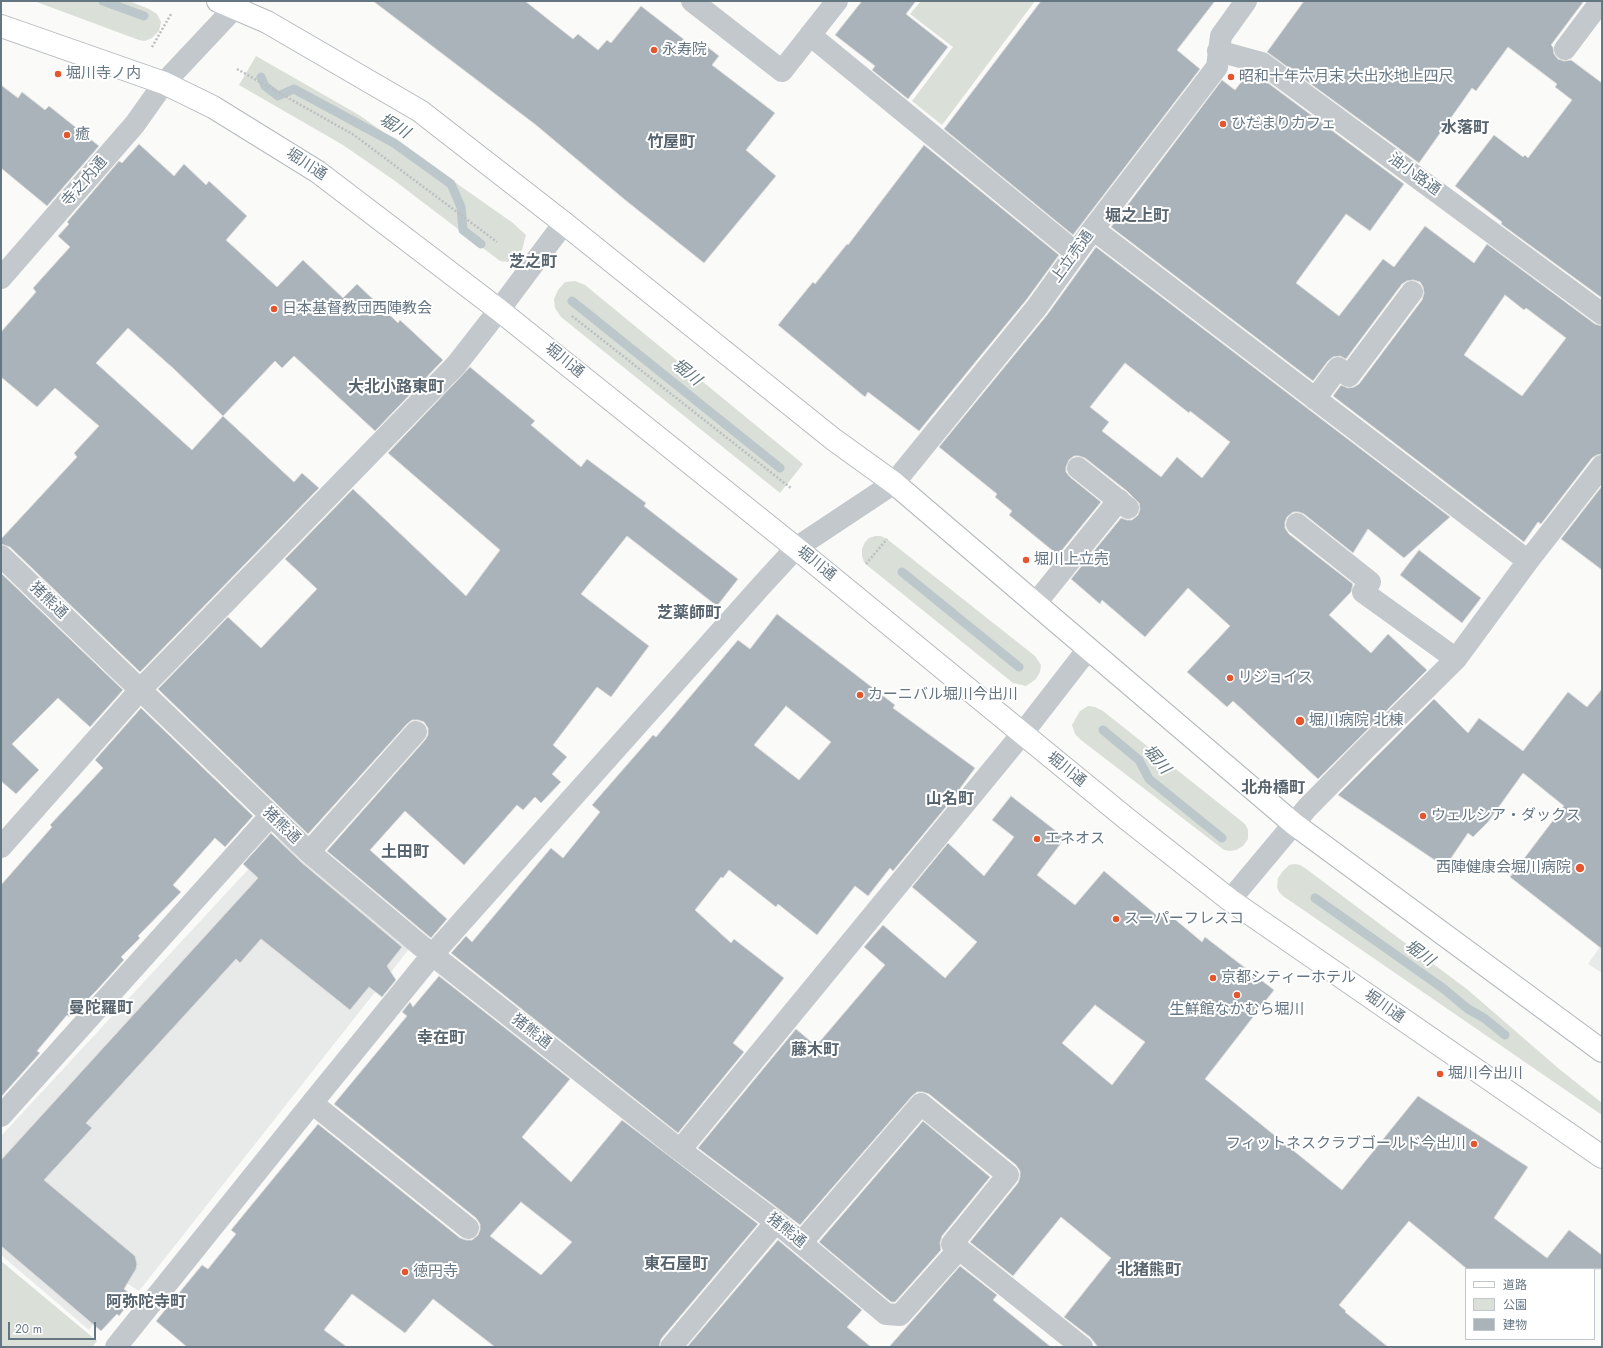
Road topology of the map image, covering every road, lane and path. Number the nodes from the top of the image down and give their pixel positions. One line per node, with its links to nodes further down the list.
1 (837, 1): 8 (street)
2 (1246, 1): 11 (street, 上立売通)
3 (1601, 1): 10 (street)
4 (231, 3): 13 (street, 寺之内通); 14 (main road)
5 (702, 4): 8 (street)
6 (171, 14): 9 (path)
7 (1, 26): 13 (main road, 堀川通)
8 (810, 35): 17 (street)
9 (152, 47)
10 (1565, 49)
11 (1218, 51): 15 (street, 上立売通); 21 (street, 油小路通)
12 (237, 69): 16 (path)
13 (164, 83): 18 (street, 寺之内通); 20 (main road, 堀川通)
14 (564, 223): 20 (street); 26 (main road)
15 (1093, 229): 17 (street, 上立売通); 23 (street)
16 (497, 242)
17 (1076, 253): 26 (street, 上立売通)
18 (1, 278)
19 (1412, 292): 23 (street)
20 (500, 310): 30 (main road, 堀川通); 37 (street)
21 (1602, 314)
22 (572, 316): 27 (path)
23 (1315, 399): 31 (street)
24 (1602, 466): 31 (street)
25 (1078, 468): 34 (street)
26 (894, 482): 30 (street, 上立売通); 34 (main road)
27 (792, 489)
28 (1297, 524): 36 (street)
29 (887, 539): 33 (path)
30 (796, 548): 39 (main road, 堀川通); 45 (street, 上立売通)
31 (1528, 561): 36 (street)
32 (3, 563): 37 (street, 猪熊通)
33 (866, 564)
34 (1036, 604): 35 (main road)
35 (1088, 649): 39 (street); 41 (main road)
36 (1456, 659): 41 (street)
37 (140, 690): 40 (street, 猪熊通); 42 (street)
38 (416, 732): 43 (street)
39 (1022, 734): 44 (main road, 堀川通); 49 (street)
40 (271, 815): 43 (street, 猪熊通); 48 (street)
41 (1294, 824): 44 (street); 46 (main road)
42 (1, 847)
43 (309, 852): 45 (street, 猪熊通)
44 (1230, 900): 50 (main road, 堀川通)
45 (433, 954): 47 (street, 上立売通); 49 (street, 猪熊通)
46 (1602, 1051)
47 (312, 1103): 52 (street); 55 (street, 上立売通)
48 (1, 1116)
49 (680, 1150): 51 (street, 猪熊通)
50 (1602, 1157)
51 (776, 1222): 53 (street, 猪熊通); 56 (street)
52 (468, 1228)
53 (801, 1243): 54 (street, 猪熊通); 54 (street)
54 (959, 1249): 57 (street)
55 (116, 1347)
56 (671, 1347)
57 (1082, 1347)

